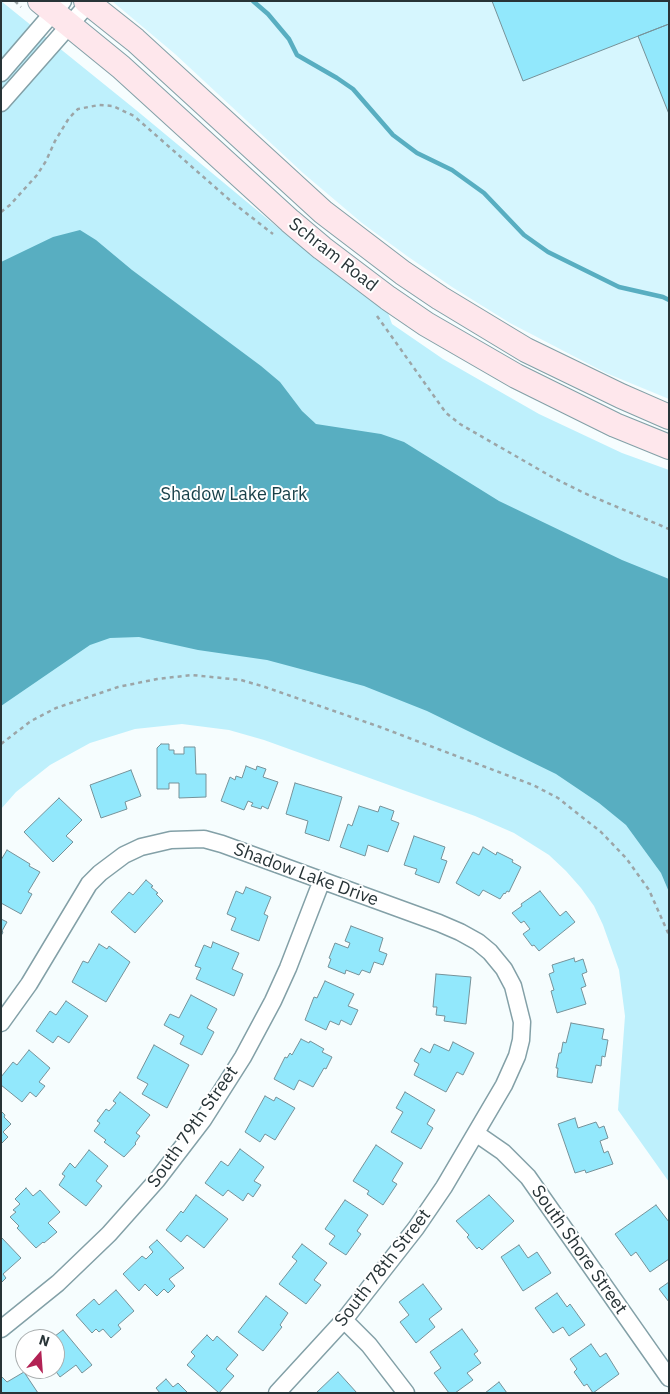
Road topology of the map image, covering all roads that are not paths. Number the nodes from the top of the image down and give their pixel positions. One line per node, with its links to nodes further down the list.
1 (87, 2): 2 (street); 5 (main road, Schram Road)
2 (57, 10): 3 (street); 4 (street); 6 (main road, Schram Road)
3 (1, 73)
4 (1, 103)
5 (669, 417)
6 (669, 447)
7 (322, 880): 8 (street, Shadow Lake Drive); 9 (street, Shadow Lake Drive); 11 (street, South 79th Street)
8 (1, 1023)
9 (477, 1134): 10 (street, South 78th Street); 12 (street, South Shore Street)
10 (344, 1320): 13 (street, South 78th Street); 14 (street)
11 (1, 1329)
12 (669, 1378)
13 (277, 1393)
14 (406, 1393)

